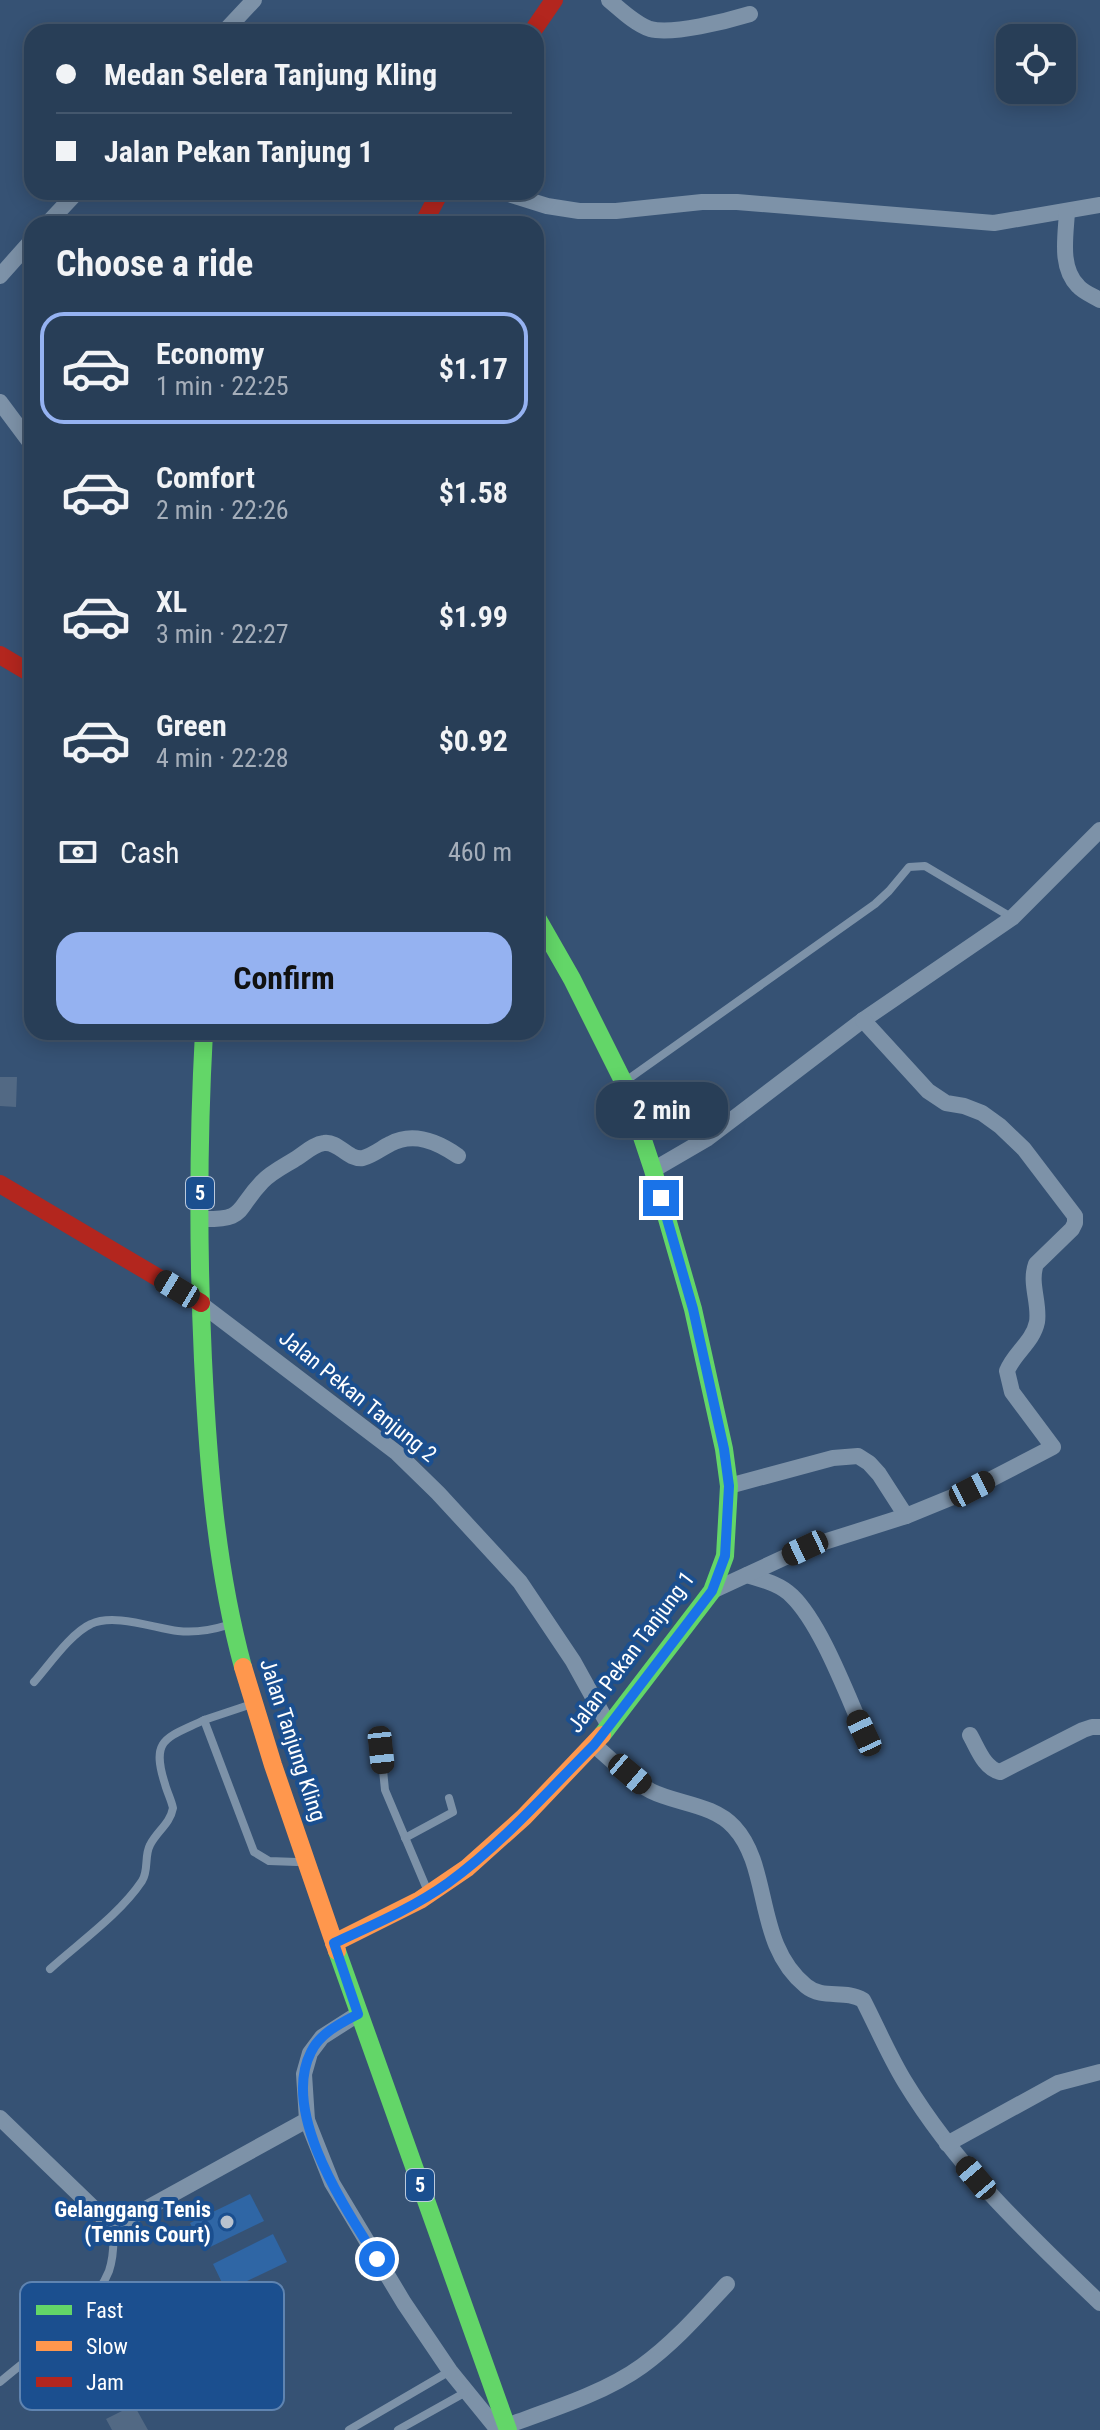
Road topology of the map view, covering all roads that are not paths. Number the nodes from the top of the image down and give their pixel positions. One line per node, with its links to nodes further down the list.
1 (254, 0): 5 (street)
2 (554, 0): 6 (main road)
3 (609, 0): 4 (street)
4 (750, 14)
5 (232, 24)
6 (538, 24)
7 (70, 200): 11 (street)
8 (528, 200): 10 (street)
9 (1100, 205): 10 (street)
10 (1067, 211): 14 (street)
11 (54, 216)
12 (24, 249): 13 (street)
13 (0, 276)
14 (1100, 300)
15 (0, 402): 16 (street)
16 (24, 434)
17 (0, 655): 18 (main road)
18 (24, 669)
19 (1100, 830): 20 (street)
20 (1012, 918): 22 (street); 24 (lane)
21 (544, 930): 24 (main road, Jalan Pekan Tanjung 1)
22 (863, 1020): 26 (street); 31 (street)
23 (204, 1040): 28 (main road, Jalan Tanjung Kling / 5)
24 (624, 1083): 26 (main road, Jalan Pekan Tanjung 1)
25 (458, 1156): 28 (street)
26 (653, 1170): 30 (main road, Jalan Pekan Tanjung 1)
27 (0, 1184): 29 (main road, Jalan Pekan Tanjung 2)
28 (199, 1219): 29 (main road, Jalan Tanjung Kling / 5)
29 (201, 1303): 34 (main road, Jalan Tanjung Kling / 5); 38 (street, Jalan Pekan Tanjung 2)
30 (729, 1486): 31 (street); 33 (main road, Jalan Pekan Tanjung 1)
31 (906, 1516): 32 (street)
32 (747, 1575): 33 (street); 40 (street)
33 (712, 1591): 38 (main road, Jalan Pekan Tanjung 1)
34 (233, 1623): 35 (lane); 36 (main road, Jalan Tanjung Kling / 5)
35 (34, 1682)
36 (253, 1704): 37 (lane); 46 (main road, Jalan Tanjung Kling / 5)
37 (204, 1720): 46 (lane); 49 (lane)
38 (609, 1726): 42 (main road, Jalan Pekan Tanjung 1)
39 (1100, 1727): 41 (street)
40 (864, 1733)
41 (970, 1735)
42 (594, 1745): 47 (main road, Jalan Pekan Tanjung 1); 54 (street)
43 (381, 1750): 45 (lane)
44 (449, 1798): 45 (lane)
45 (405, 1838): 47 (lane)
46 (306, 1861): 48 (main road, Jalan Tanjung Kling / 5)
47 (429, 1895): 48 (main road, Jalan Pekan Tanjung 1)
48 (334, 1943): 50 (main road, Jalan Tanjung Kling / 5)
49 (50, 1969)
50 (358, 2014): 53 (street); 63 (main road, Jalan Tanjung Kling / 5)
51 (1100, 2072): 54 (street)
52 (0, 2118): 55 (street)
53 (307, 2120): 55 (street); 60 (street)
54 (947, 2144): 58 (street)
55 (113, 2227): 56 (lane)
56 (103, 2282)
57 (727, 2284): 63 (street)
58 (1100, 2303)
59 (20, 2365): 61 (lane)
60 (450, 2371): 62 (street); 64 (lane)
61 (0, 2382)
62 (467, 2392): 63 (street); 65 (lane)
63 (504, 2429)
64 (349, 2430)
65 (398, 2430)

